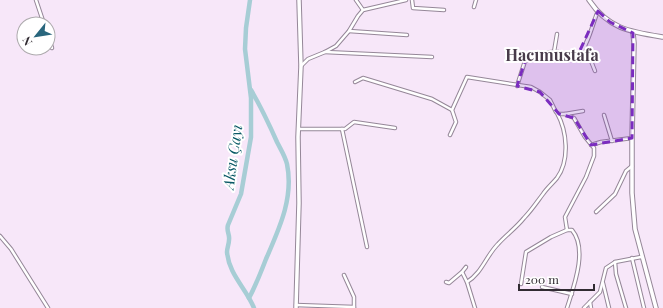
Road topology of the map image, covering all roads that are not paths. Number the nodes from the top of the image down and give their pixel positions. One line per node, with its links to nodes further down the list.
1 (36, 0): 12 (street)
2 (299, 0): 22 (street)
3 (356, 0): 9 (street)
4 (406, 0): 9 (street)
5 (412, 0): 10 (street)
6 (476, 0): 8 (street)
7 (589, 0): 11 (street)
8 (474, 7)
9 (363, 10): 13 (street)
10 (444, 10)
11 (598, 11): 14 (street); 18 (street)
12 (41, 16)
13 (349, 31): 16 (street); 19 (street)
14 (633, 33): 17 (street); 35 (street)
15 (557, 34): 20 (street)
16 (407, 35)
17 (663, 37)
18 (584, 45): 20 (street); 23 (street)
19 (325, 52): 21 (street); 22 (street)
20 (554, 52): 25 (street)
21 (432, 57)
22 (301, 66): 32 (street)
23 (595, 71)
24 (355, 82): 26 (street)
25 (517, 86): 26 (street); 28 (street)
26 (452, 110): 34 (street)
27 (583, 110): 29 (street)
28 (556, 112): 29 (street); 50 (street)
29 (564, 114): 37 (street)
30 (604, 115): 36 (street)
31 (395, 128): 33 (street)
32 (299, 129): 33 (street); 56 (street)
33 (342, 129): 42 (street)
34 (450, 136)
35 (632, 138): 36 (street); 38 (street)
36 (612, 141): 37 (street)
37 (591, 145): 40 (street)
38 (632, 166): 39 (street); 43 (street)
39 (596, 212)
40 (568, 230): 52 (street); 54 (street)
41 (0, 236): 57 (street)
42 (367, 247)
43 (641, 257): 44 (street); 66 (street)
44 (632, 258): 45 (street); 65 (street)
45 (615, 262): 51 (street); 64 (street)
46 (466, 266): 47 (street)
47 (462, 272): 49 (street); 50 (street)
48 (344, 275): 58 (street)
49 (446, 282)
50 (467, 282): 59 (street)
51 (603, 282): 55 (street); 63 (street)
52 (522, 284)
53 (542, 287): 54 (street)
54 (572, 294): 60 (street)
55 (590, 302): 61 (street); 62 (street)
56 (296, 306): 58 (street)
57 (48, 308)
58 (354, 308)
59 (475, 308)
60 (567, 308)
61 (584, 308)
62 (592, 308)
63 (609, 308)
64 (626, 308)
65 (644, 308)
66 (656, 308)

